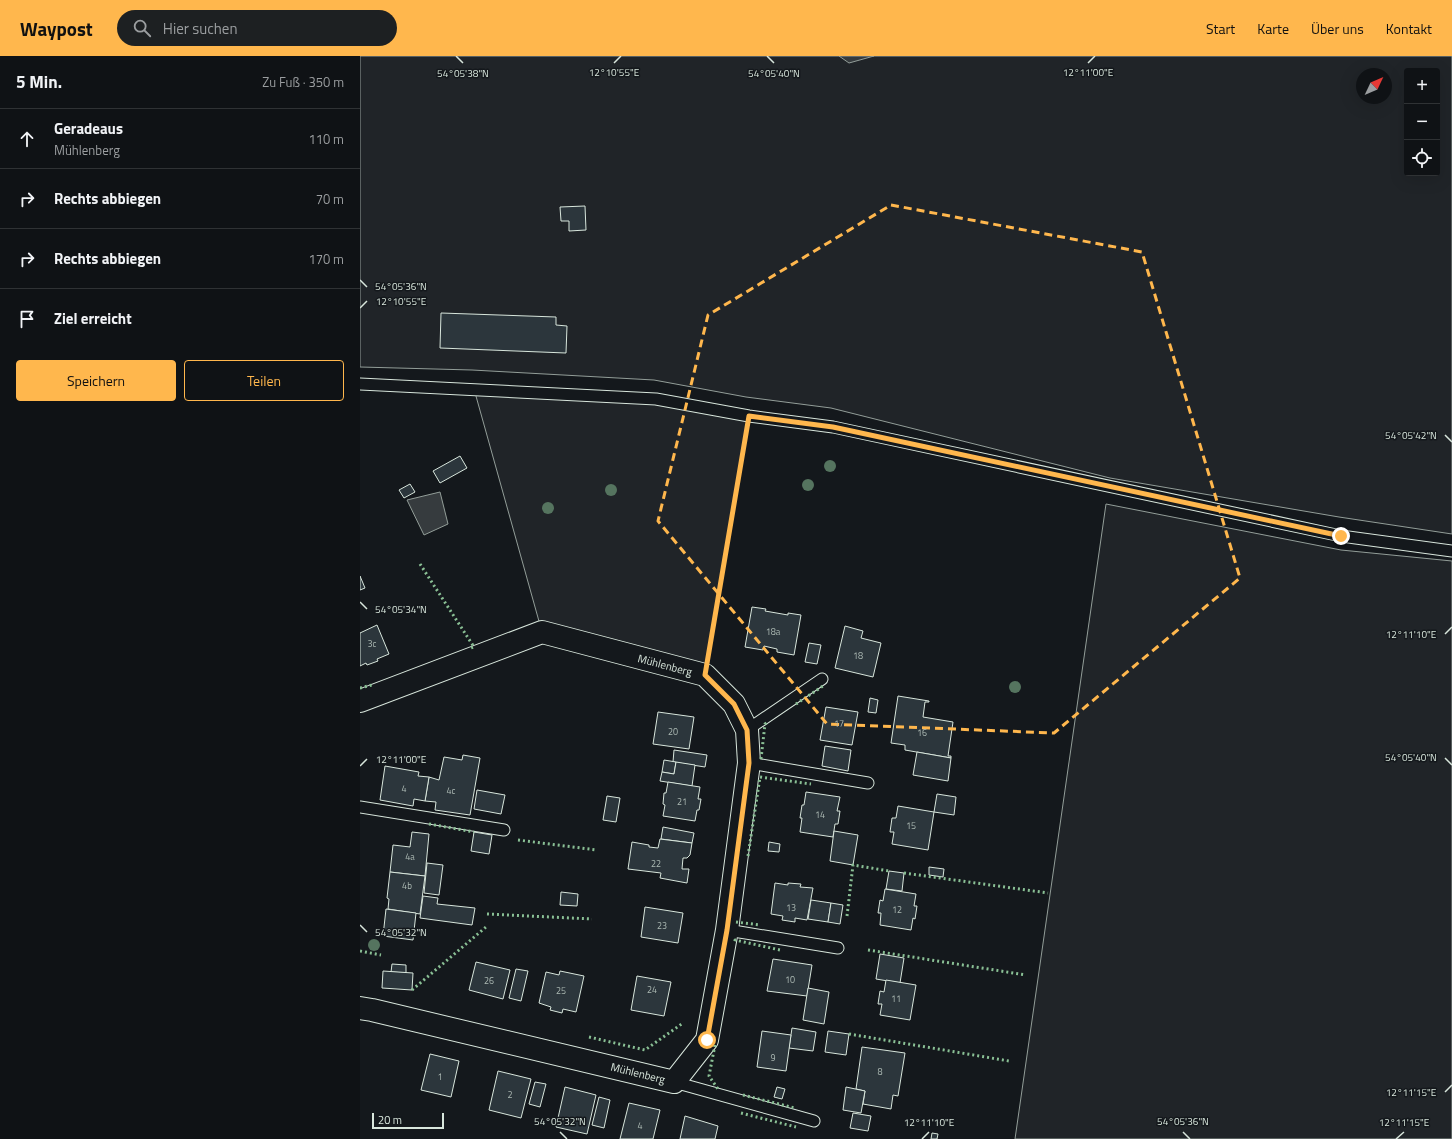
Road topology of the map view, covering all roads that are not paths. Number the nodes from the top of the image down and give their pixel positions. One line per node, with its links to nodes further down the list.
1 (360, 384): 2 (lane)
2 (1452, 550)
3 (822, 679): 5 (lane)
4 (360, 701): 5 (street, Mühlenberg)
5 (747, 730): 6 (street, Mühlenberg)
6 (749, 763): 7 (lane); 10 (street, Mühlenberg)
7 (868, 783)
8 (360, 807): 9 (lane)
9 (504, 830)
10 (727, 930): 11 (lane); 13 (street, Mühlenberg)
11 (838, 948)
12 (360, 1008): 13 (street, Mühlenberg)
13 (674, 1082): 14 (lane)
14 (814, 1120)

